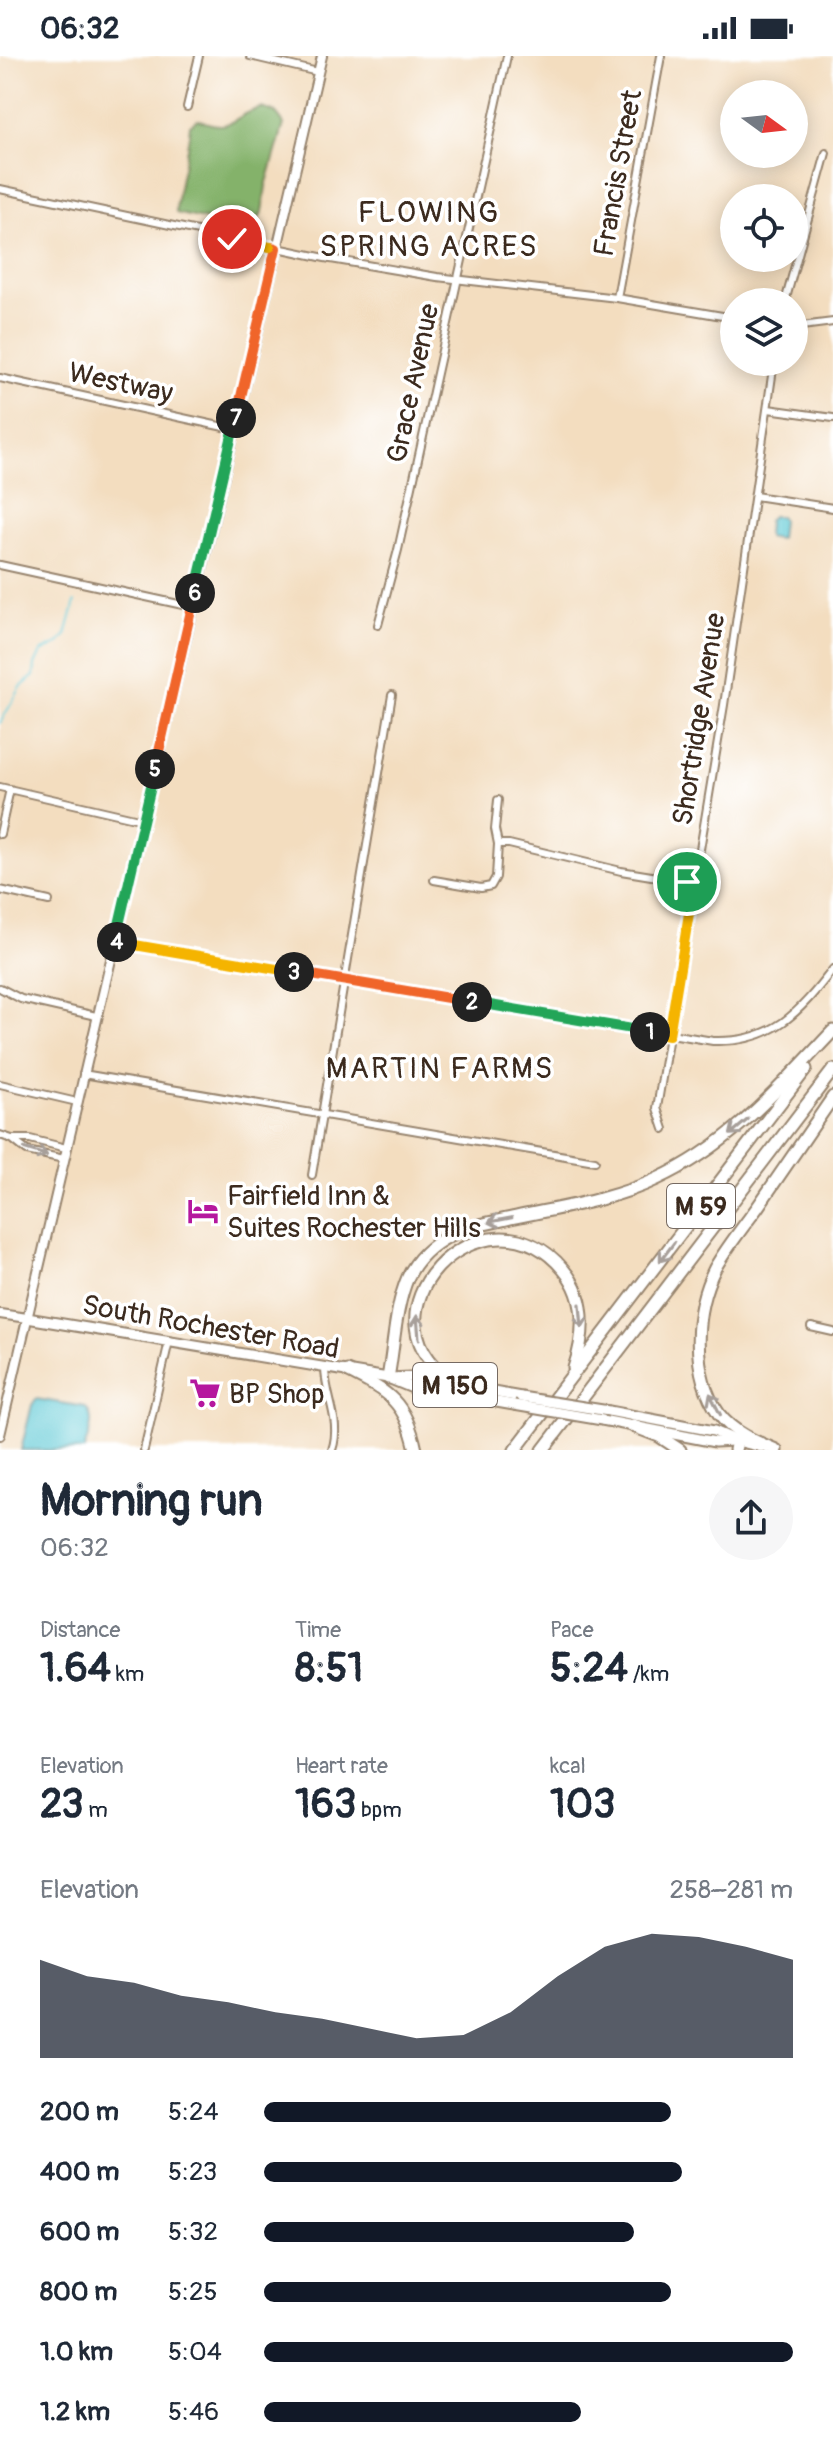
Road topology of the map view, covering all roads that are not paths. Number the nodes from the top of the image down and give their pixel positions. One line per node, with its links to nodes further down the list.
1 (199, 56): 7 (street)
2 (250, 56): 6 (street)
3 (322, 56): 6 (street)
4 (507, 56): 11 (street, Grace Avenue)
5 (661, 56): 13 (street, Francis Street)
6 (318, 72): 10 (street)
7 (187, 107)
8 (826, 153): 12 (street)
9 (0, 189): 10 (street)
10 (276, 248): 11 (street); 21 (street)
11 (457, 279): 13 (street); 26 (street, Grace Avenue)
12 (789, 288)
13 (617, 298): 14 (street)
14 (720, 316)
15 (833, 322): 16 (street)
16 (808, 325)
17 (772, 376): 19 (street, Shortridge Avenue)
18 (0, 378): 21 (street, Westway)
19 (768, 409): 20 (street); 22 (street, Shortridge Avenue)
20 (833, 418)
21 (233, 429): 25 (street)
22 (755, 496): 23 (street); 35 (street, Shortridge Avenue)
23 (833, 508)
24 (0, 565): 25 (street)
25 (192, 607): 31 (street)
26 (378, 625)
27 (392, 695): 40 (street)
28 (0, 787): 29 (street)
29 (10, 789): 31 (street); 32 (street)
30 (498, 800): 33 (street)
31 (143, 820): 38 (street)
32 (0, 834)
33 (498, 844): 34 (street); 35 (street)
34 (434, 880)
35 (694, 883): 44 (street, Shortridge Avenue)
36 (0, 890): 37 (street)
37 (49, 901)
38 (115, 942): 40 (street); 42 (street)
39 (833, 969): 44 (street)
40 (344, 981): 44 (street); 50 (street)
41 (0, 988): 42 (street)
42 (96, 1016): 46 (street)
43 (833, 1033): 65 (highway, one-way to 65); 66 (highway, M 59, one-way to 66)
44 (669, 1035): 51 (street, Shortridge Avenue)
45 (833, 1070): 77 (highway, M 59)
46 (83, 1074): 49 (street); 50 (street)
47 (0, 1084): 49 (street)
48 (833, 1097): 79 (highway, one-way to 48)
49 (77, 1102): 54 (street)
50 (322, 1115): 56 (street); 57 (street)
51 (664, 1129)
52 (0, 1135): 53 (street)
53 (12, 1139): 54 (street); 55 (street, one-way to 55)
54 (66, 1148): 55 (street)
55 (64, 1159): 59 (street)
56 (595, 1161)
57 (312, 1175)
58 (0, 1314): 59 (street)
59 (27, 1318): 62 (main road, South Rochester Road); 71 (street)
60 (811, 1327): 61 (street)
61 (833, 1332)
62 (169, 1341): 63 (main road, South Rochester Road); 73 (street)
63 (325, 1368): 64 (main road, South Rochester Road); 74 (street)
64 (347, 1371): 65 (main road, South Rochester Road); 75 (highway)
65 (388, 1378): 67 (main road, South Rochester Road / M 150); 68 (main road, South Rochester Road / M 150)
66 (570, 1378): 67 (highway, one-way to 66); 76 (highway, M 59)
67 (461, 1386): 68 (main road, South Rochester Road / M 150)
68 (518, 1401): 69 (main road, South Rochester Road / M 150, bridge)
69 (605, 1416): 70 (main road, South Rochester Road / M 150); 72 (main road, South Rochester Road / M 150)
70 (633, 1426): 72 (main road, South Rochester Road / M 150); 78 (highway)
71 (0, 1435)
72 (736, 1446): 79 (main road, South Rochester Road / M 150)
73 (144, 1450)
74 (332, 1450)
75 (416, 1450)
76 (515, 1450)
77 (545, 1450)
78 (680, 1450)
79 (775, 1450)

